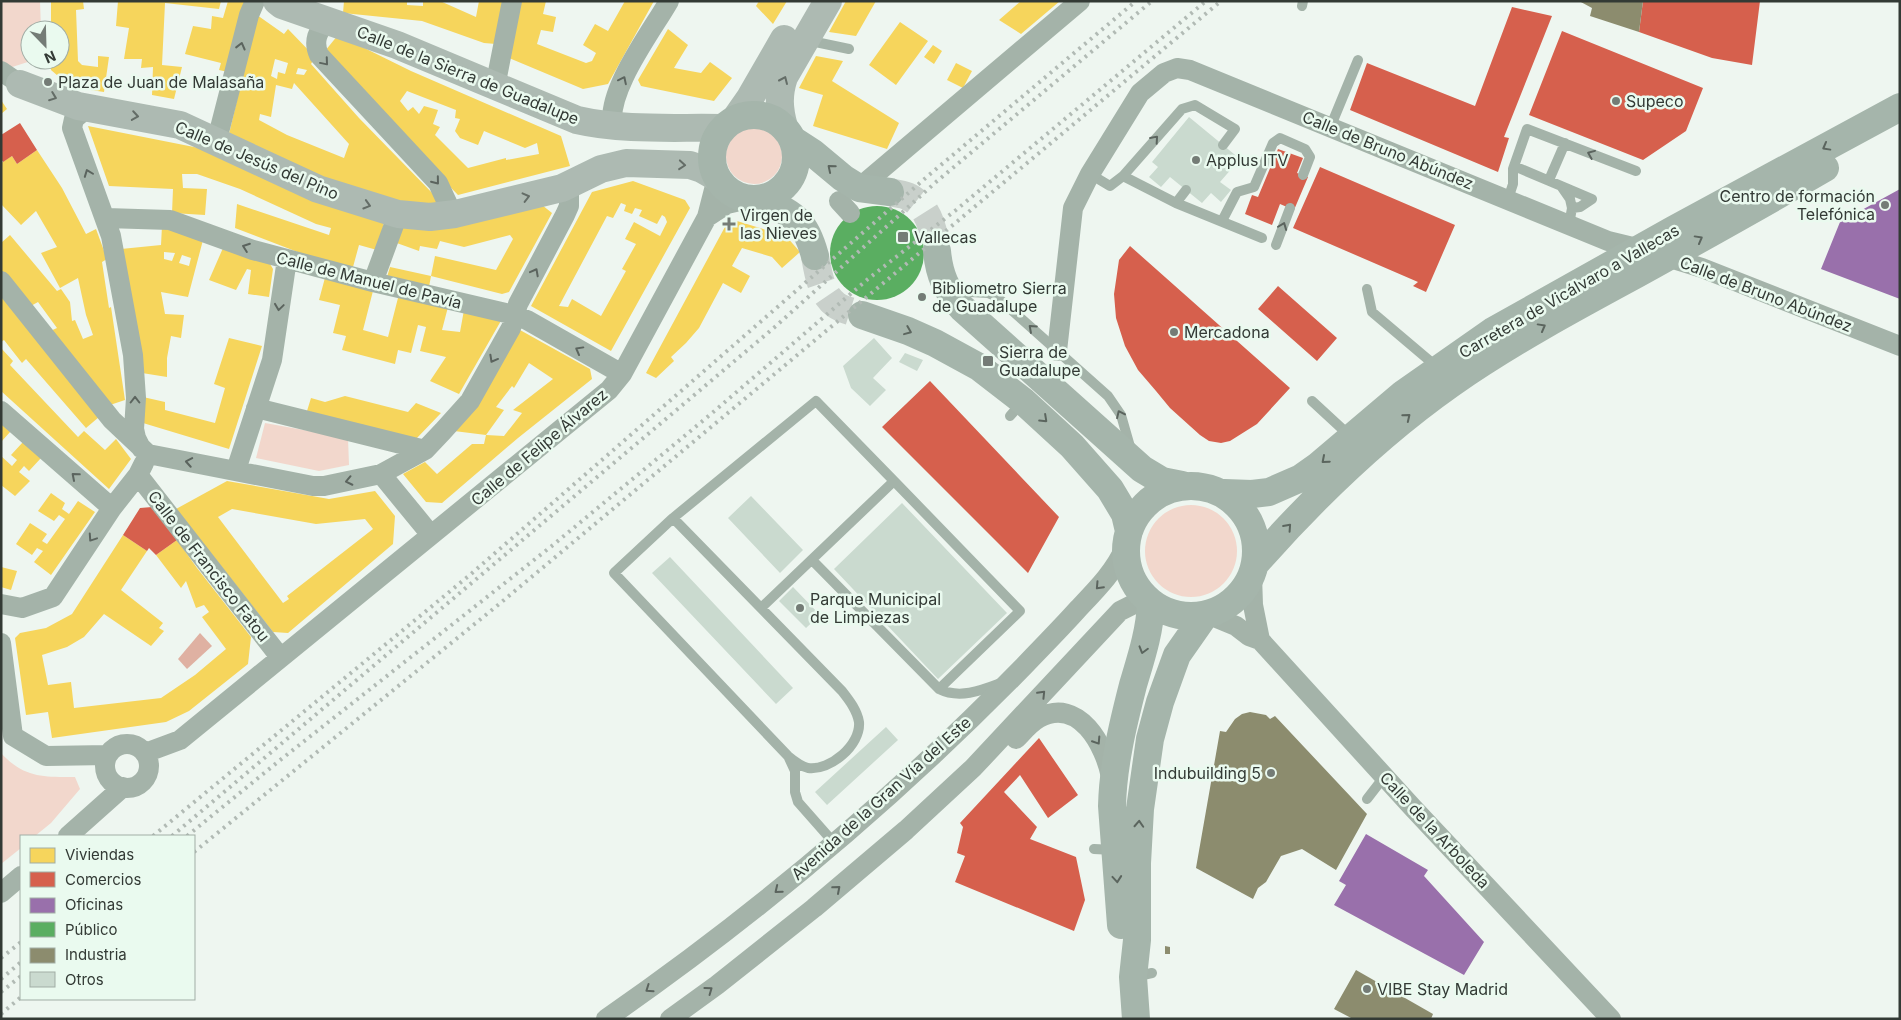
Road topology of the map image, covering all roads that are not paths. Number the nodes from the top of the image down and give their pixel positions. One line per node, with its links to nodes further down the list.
1 (255, 1): 21 (street, one-way to 1)
2 (277, 1): 8 (street, Calle de la Sierra de Guadalupe)
3 (512, 1): 13 (street)
4 (669, 1): 18 (street, one-way to 4)
5 (806, 1): 16 (street)
6 (828, 1): 9 (street)
7 (1080, 1): 37 (street)
8 (329, 22): 13 (street, Calle de la Sierra de Guadalupe); 41 (street, one-way to 41)
9 (805, 40): 10 (lane); 20 (street, one-way to 9)
10 (849, 49)
11 (1358, 60): 19 (lane)
12 (11, 77): 15 (street, one-way to 15)
13 (495, 87): 18 (street, Calle de la Sierra de Guadalupe)
14 (1900, 106): 48 (main road, Carretera de Vicálvaro a Vallecas, one-way to 48)
15 (87, 108): 21 (street, Calle de Jesús del Pino, one-way to 21); 44 (street, one-way to 15)
16 (729, 123): 18 (street, Calle de la Sierra de Guadalupe); 20 (main road); 29 (main road)
17 (1900, 125): 51 (main road, Carretera de Vicálvaro a Vallecas, one-way to 17)
18 (614, 127)
19 (1330, 128): 26 (street, Calle de Bruno Abúndez); 36 (street, Calle de Bruno Abúndez)
20 (788, 134): 35 (main road); 37 (main road, one-way to 20)
21 (208, 137): 40 (street, Calle de Jesús del Pino, one-way to 40)
22 (1565, 143): 24 (lane); 25 (lane, one-way to 22); 30 (lane)
23 (1223, 145): 28 (lane, one-way to 23)
24 (1514, 166): 30 (lane); 36 (lane)
25 (1636, 172)
26 (1090, 174): 28 (lane); 59 (street, Calle de Bruno Abúndez)
27 (1303, 175): 45 (lane)
28 (1123, 176): 38 (lane)
29 (716, 177): 31 (street, Calle de Jesús del Pino, one-way to 29); 35 (main road); 43 (street, Calle de Felipe Álvarez)
30 (1549, 180): 32 (lane)
31 (569, 185): 41 (street, Calle de Jesús del Pino, one-way to 31); 57 (street, one-way to 31)
32 (1561, 186): 42 (lane); 42 (lane)
33 (1186, 190): 38 (lane)
34 (890, 192): 37 (main road)
35 (755, 199): 43 (street, Calle de Felipe Álvarez); 50 (main road)
36 (1508, 199): 42 (street, Calle de Bruno Abúndez)
37 (849, 201)
38 (1176, 203): 45 (lane)
39 (1290, 208): 47 (lane, one-way to 39)
40 (398, 214): 41 (street, Calle de Jesús del Pino); 54 (street)
41 (455, 214)
42 (1570, 216): 48 (street, Calle de Bruno Abúndez)
43 (707, 217): 62 (street, Calle de Felipe Álvarez)
44 (106, 218): 52 (street, Calle de Manuel de Pavía, one-way to 44); 68 (street, one-way to 44)
45 (1222, 221): 46 (lane)
46 (1262, 238)
47 (1276, 245)
48 (1641, 249): 51 (street, Calle de Bruno Abúndez); 61 (main road, Carretera de Vicálvaro a Vallecas)
49 (937, 251): 56 (main road)
50 (815, 256)
51 (1667, 257): 60 (street, Calle de Bruno Abúndez); 81 (main road, Carretera de Vicálvaro a Vallecas, one-way to 51)
52 (286, 259): 54 (street, Calle de Manuel de Pavía); 64 (street, one-way to 64)
53 (1, 281): 68 (street)
54 (373, 282): 57 (street, Calle de Manuel de Pavía)
55 (1367, 289): 61 (lane)
56 (948, 291): 59 (lane, one-way to 56); 69 (main road)
57 (514, 315): 62 (street, Calle de Manuel de Pavía, one-way to 57); 67 (street, one-way to 67)
58 (862, 315): 79 (main road, one-way to 79)
59 (1059, 341): 69 (lane, one-way to 59)
60 (1900, 346)
61 (1438, 368): 66 (main road, Carretera de Vicálvaro a Vallecas)
62 (622, 374): 78 (street, Calle de Felipe Álvarez)
63 (1312, 401): 66 (lane)
64 (256, 408): 67 (street); 70 (street)
65 (1, 411): 76 (street, one-way to 65)
66 (1351, 437): 75 (main road, Carretera de Vicálvaro a Vallecas, one-way to 75)
67 (425, 450): 71 (street)
68 (145, 451): 70 (street, one-way to 68); 72 (street)
69 (1133, 461): 74 (main road)
70 (236, 470): 71 (street, one-way to 70)
71 (380, 474): 78 (street)
72 (138, 475): 76 (street); 88 (street, Calle de Francisco Fatou)
73 (894, 481): 77 (lane); 80 (lane); 90 (lane)
74 (1182, 485): 75 (main road); 79 (main road)
75 (1224, 493): 81 (main road)
76 (112, 508): 83 (street, one-way to 83)
77 (673, 518): 84 (lane); 93 (lane)
78 (431, 535): 88 (street, Calle de Felipe Álvarez)
79 (1127, 538): 82 (main road); 89 (street, Avenida de la Gran Vía del Este, one-way to 89)
80 (812, 560): 84 (lane); 90 (lane)
81 (1254, 569): 85 (main road); 86 (street)
82 (1149, 601): 85 (main road); 94 (street, one-way to 82); 96 (main road, one-way to 96)
83 (1, 604)
84 (761, 608): 93 (lane)
85 (1206, 615): 86 (street, Calle de la Arboleda); 103 (main road, one-way to 85)
86 (1260, 640): 95 (street, Calle de la Arboleda)
87 (1, 643): 92 (street)
88 (280, 657): 91 (street, Calle de Felipe Álvarez)
89 (1011, 679): 90 (lane); 100 (street, Avenida de la Gran Vía del Este)
90 (938, 689)
91 (145, 753): 92 (street); 97 (street)
92 (108, 755): 97 (street)
93 (788, 756): 100 (lane)
94 (973, 768): 96 (street, one-way to 96); 105 (street, one-way to 94)
95 (1384, 777): 98 (lane); 107 (street, Calle de la Arboleda)
96 (1113, 786): 103 (main road, one-way to 103)
97 (123, 787): 99 (street)
98 (1367, 799)
99 (69, 835)
100 (835, 844): 104 (street, Avenida de la Gran Vía del Este, one-way to 104)
101 (20, 877): 102 (street)
102 (1, 892)
103 (1142, 975): 106 (main road)
104 (606, 1019)
105 (670, 1019)
106 (1136, 1019)
107 (1611, 1019)

